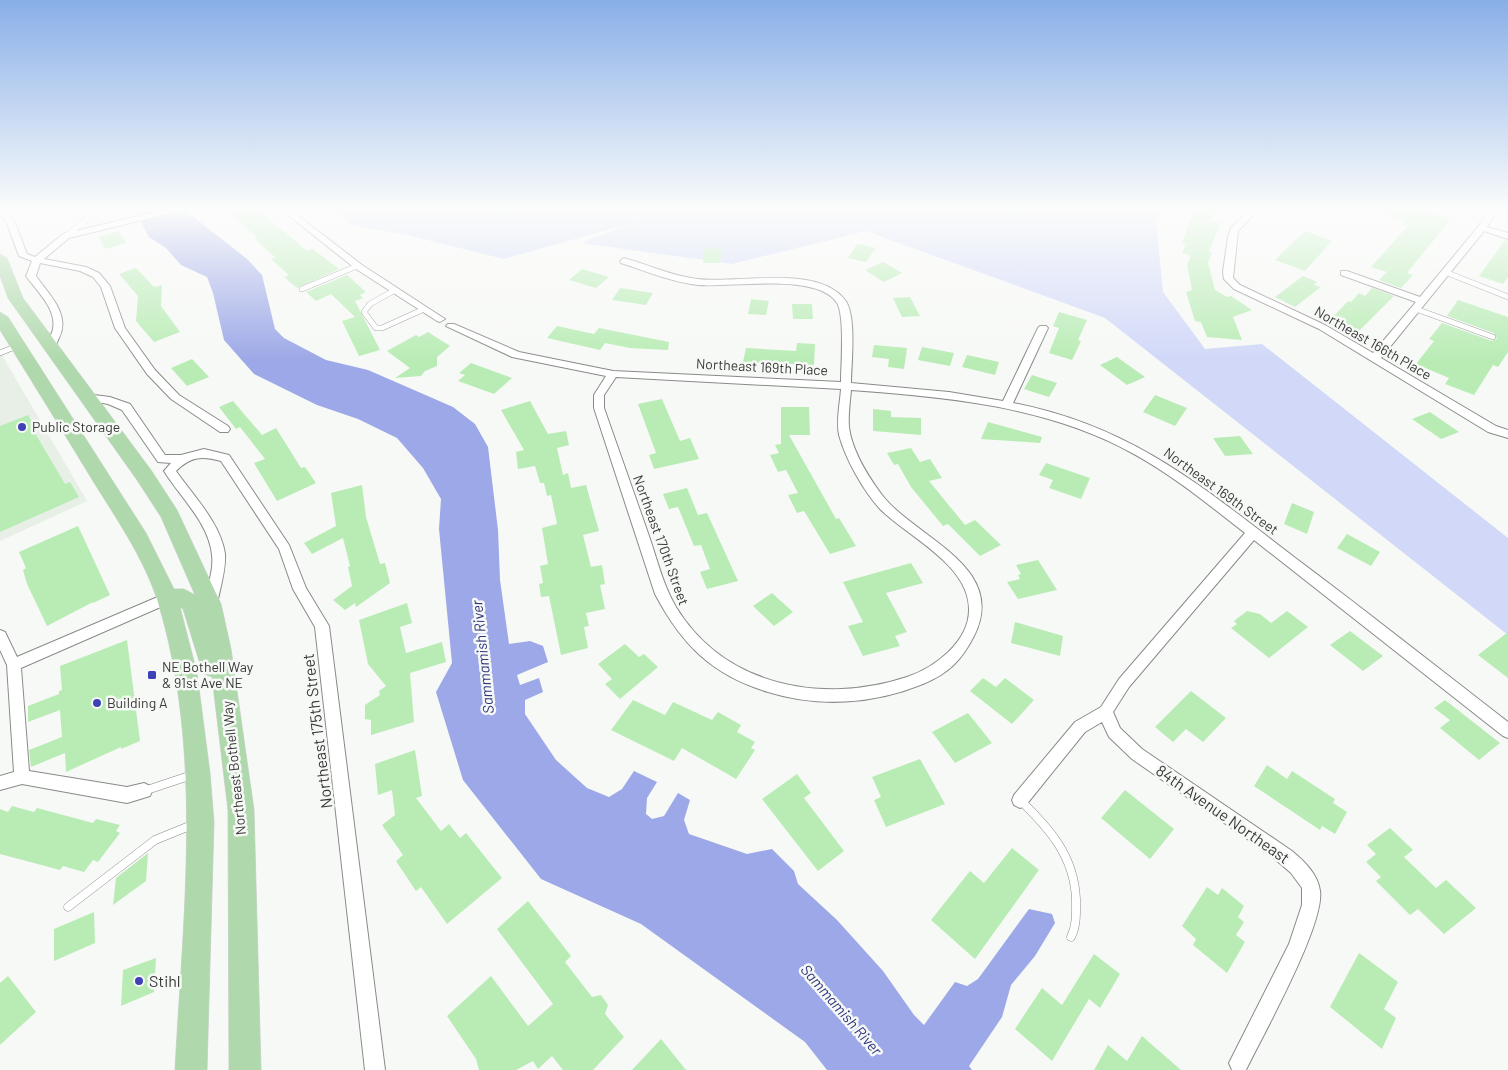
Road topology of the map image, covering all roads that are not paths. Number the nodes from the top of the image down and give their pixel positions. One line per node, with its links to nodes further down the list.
1 (37, 260): 22 (street)
2 (1, 261): 13 (main road, Northeast Bothell Way)
3 (42, 261): 29 (street)
4 (352, 261): 8 (street)
5 (624, 261): 26 (street)
6 (1229, 261): 24 (street, Northeast 166th Place)
7 (1454, 261): 9 (street)
8 (358, 266): 11 (lane); 12 (street)
9 (1445, 272): 14 (lane); 15 (street)
10 (1344, 273): 15 (street)
11 (302, 289)
12 (395, 290): 16 (street); 16 (lane)
13 (8, 295): 22 (main road, Northeast Bothell Way)
14 (1508, 297)
15 (1419, 305): 21 (lane); 24 (street)
16 (424, 309): 18 (street)
17 (0, 317): 23 (main road)
18 (440, 318)
19 (451, 326): 25 (street)
20 (1043, 328): 28 (street)
21 (1492, 337)
22 (50, 347): 27 (main road, Northeast Bothell Way)
23 (9, 350): 33 (main road)
24 (1375, 358): 30 (street, Northeast 166th Place)
25 (613, 374): 26 (street, Northeast 169th Place); 35 (street, Northeast 170th Street)
26 (846, 386): 28 (street, Northeast 169th Street); 35 (street, Northeast 169th Place)
27 (86, 397): 31 (street); 34 (main road, Northeast Bothell Way)
28 (1007, 404): 32 (street, Northeast 169th Street)
29 (224, 429)
30 (1508, 434)
31 (181, 460): 34 (street); 52 (street, Northeast 175th Street)
32 (1253, 532): 39 (street); 40 (street, Northeast 169th Street)
33 (167, 598): 37 (street); 38 (main road); 41 (main road)
34 (210, 604): 38 (main road, Northeast Bothell Way)
35 (976, 611)
36 (0, 636): 37 (street)
37 (14, 665): 42 (street)
38 (224, 682): 51 (main road, Northeast Bothell Way)
39 (1106, 712): 45 (street); 49 (street, 84th Avenue Northeast)
40 (1508, 731)
41 (198, 773): 44 (lane); 46 (main road)
42 (22, 777): 43 (street); 44 (street)
43 (0, 783)
44 (144, 790)
45 (1020, 800): 48 (lane)
46 (201, 822): 47 (lane); 50 (main road)
47 (68, 908)
48 (1071, 937)
49 (1239, 1063)
50 (192, 1070)
51 (245, 1070)
52 (375, 1070)

